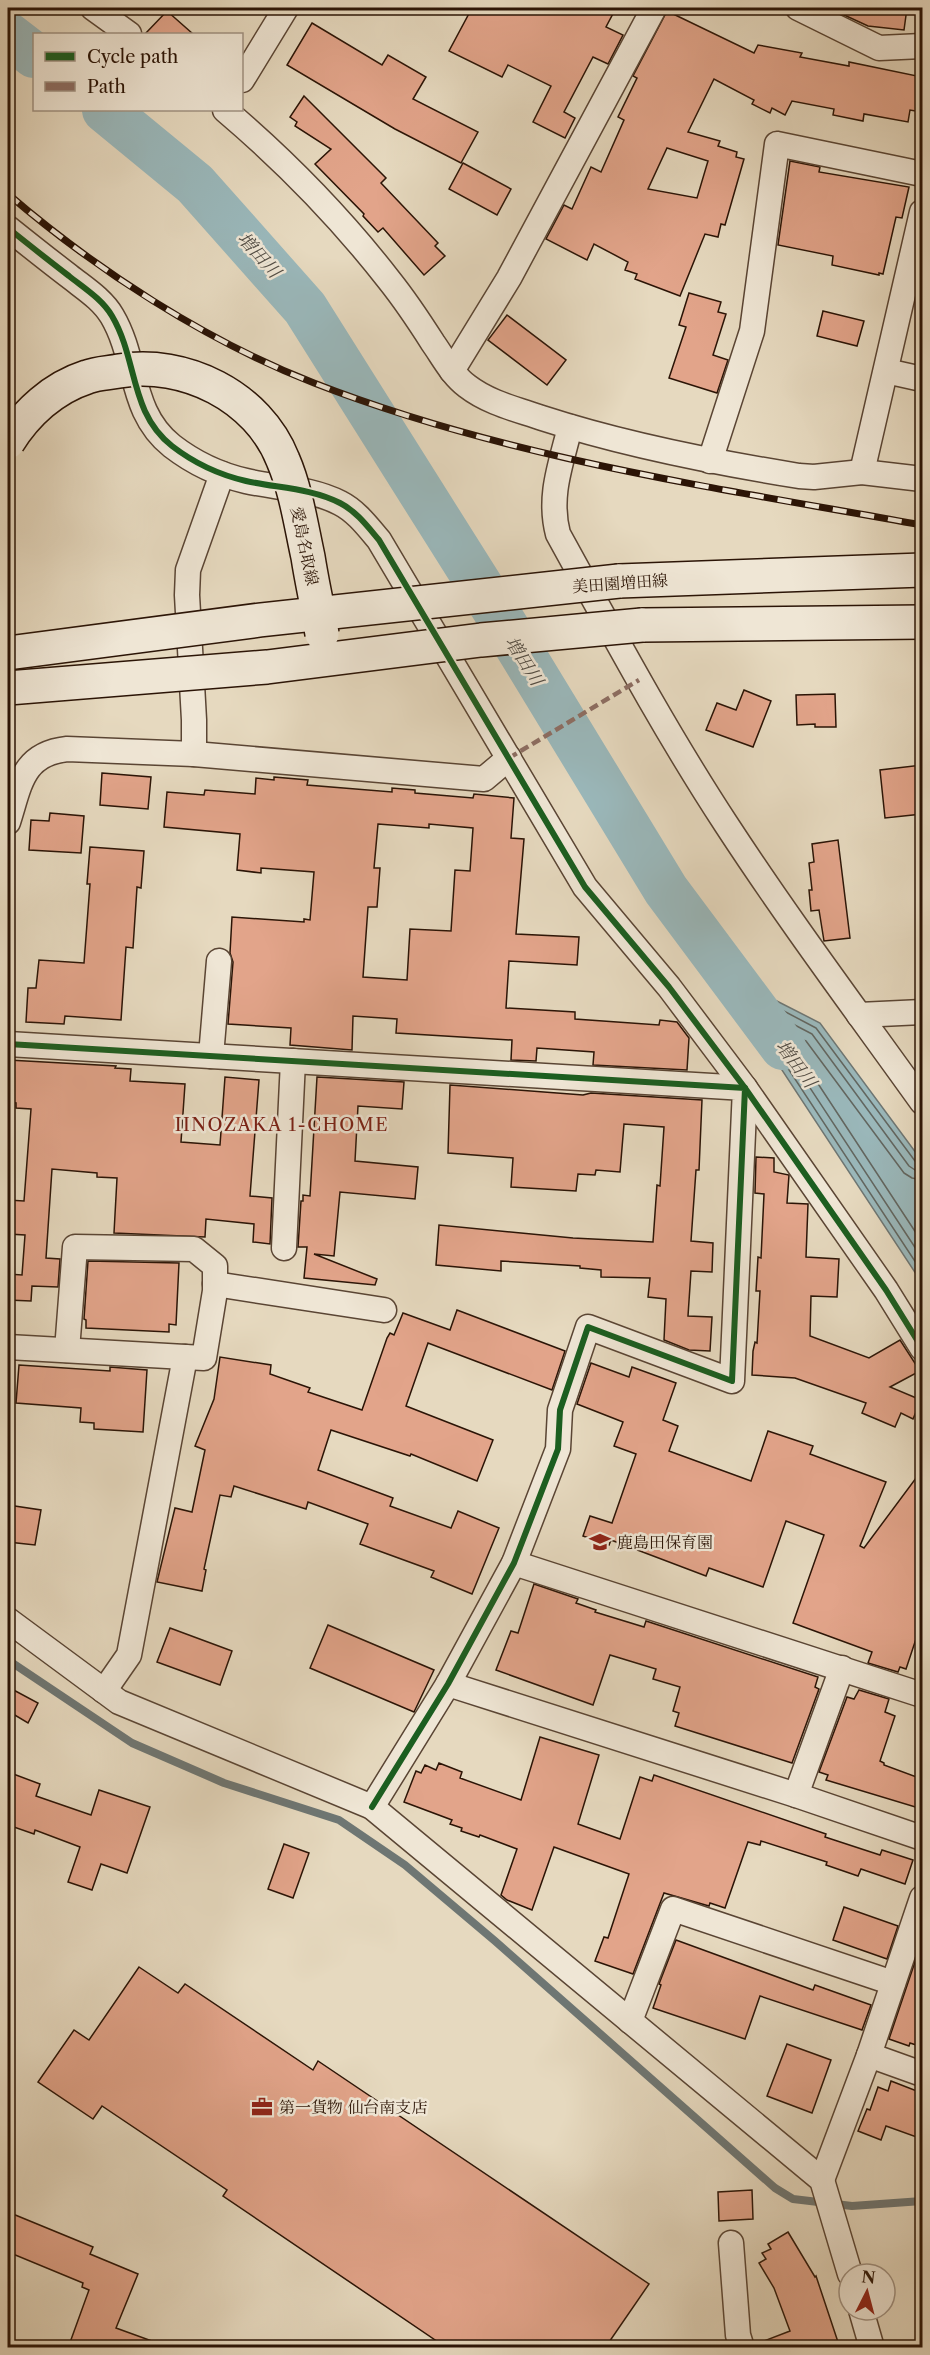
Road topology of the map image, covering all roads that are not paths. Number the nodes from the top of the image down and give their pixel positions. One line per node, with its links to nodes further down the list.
1 (93, 8): 5 (street)
2 (286, 8): 7 (street)
3 (654, 8): 12 (street)
4 (798, 8): 6 (street)
5 (128, 33)
6 (922, 46)
7 (249, 68)
8 (226, 111): 12 (street)
9 (922, 174): 17 (street)
10 (922, 212): 13 (street)
11 (8, 228): 19 (street)
12 (452, 371): 15 (street)
13 (886, 371): 14 (street); 18 (street)
14 (922, 379)
15 (570, 427): 17 (street); 32 (street)
16 (8, 442): 22 (main road, 愛島名取線, bridge)
17 (710, 461): 18 (street)
18 (862, 472): 20 (street)
19 (222, 474): 27 (street); 28 (street)
20 (922, 479)
21 (922, 570): 22 (main road, 美田園増田線, bridge)
22 (319, 613): 24 (main road, bridge); 25 (main road, 愛島名取線, bridge)
23 (922, 622): 25 (main road, bridge)
24 (8, 653)
25 (325, 659): 26 (main road, bridge)
26 (8, 688)
27 (194, 754): 28 (street); 29 (street)
28 (509, 758): 36 (street)
29 (8, 822)
30 (219, 961): 34 (street)
31 (922, 1012): 32 (street)
32 (859, 1015): 37 (street)
33 (8, 1044): 34 (street)
34 (211, 1056): 35 (street)
35 (293, 1061): 36 (street); 38 (street)
36 (745, 1088): 42 (street); 45 (street)
37 (922, 1102)
38 (284, 1248)
39 (214, 1284): 40 (street); 43 (street); 44 (street)
40 (384, 1310)
41 (8, 1347): 43 (street)
42 (922, 1348)
43 (67, 1350): 44 (street)
44 (185, 1357): 49 (street)
45 (514, 1563): 47 (street); 48 (street)
46 (8, 1620): 49 (street)
47 (842, 1668): 50 (street); 51 (street)
48 (447, 1684): 51 (street); 52 (street)
49 (104, 1691): 52 (street)
50 (922, 1695)
51 (795, 1795): 53 (street)
52 (372, 1807): 56 (street)
53 (922, 1838)
54 (921, 1908): 55 (street)
55 (893, 1983): 56 (street); 57 (street)
56 (630, 2021): 59 (street)
57 (869, 2055): 58 (street); 59 (street)
58 (922, 2074)
59 (824, 2186): 61 (street)
60 (731, 2243): 63 (street)
61 (847, 2262)
62 (864, 2322): 64 (street)
63 (742, 2348)
64 (872, 2348)

